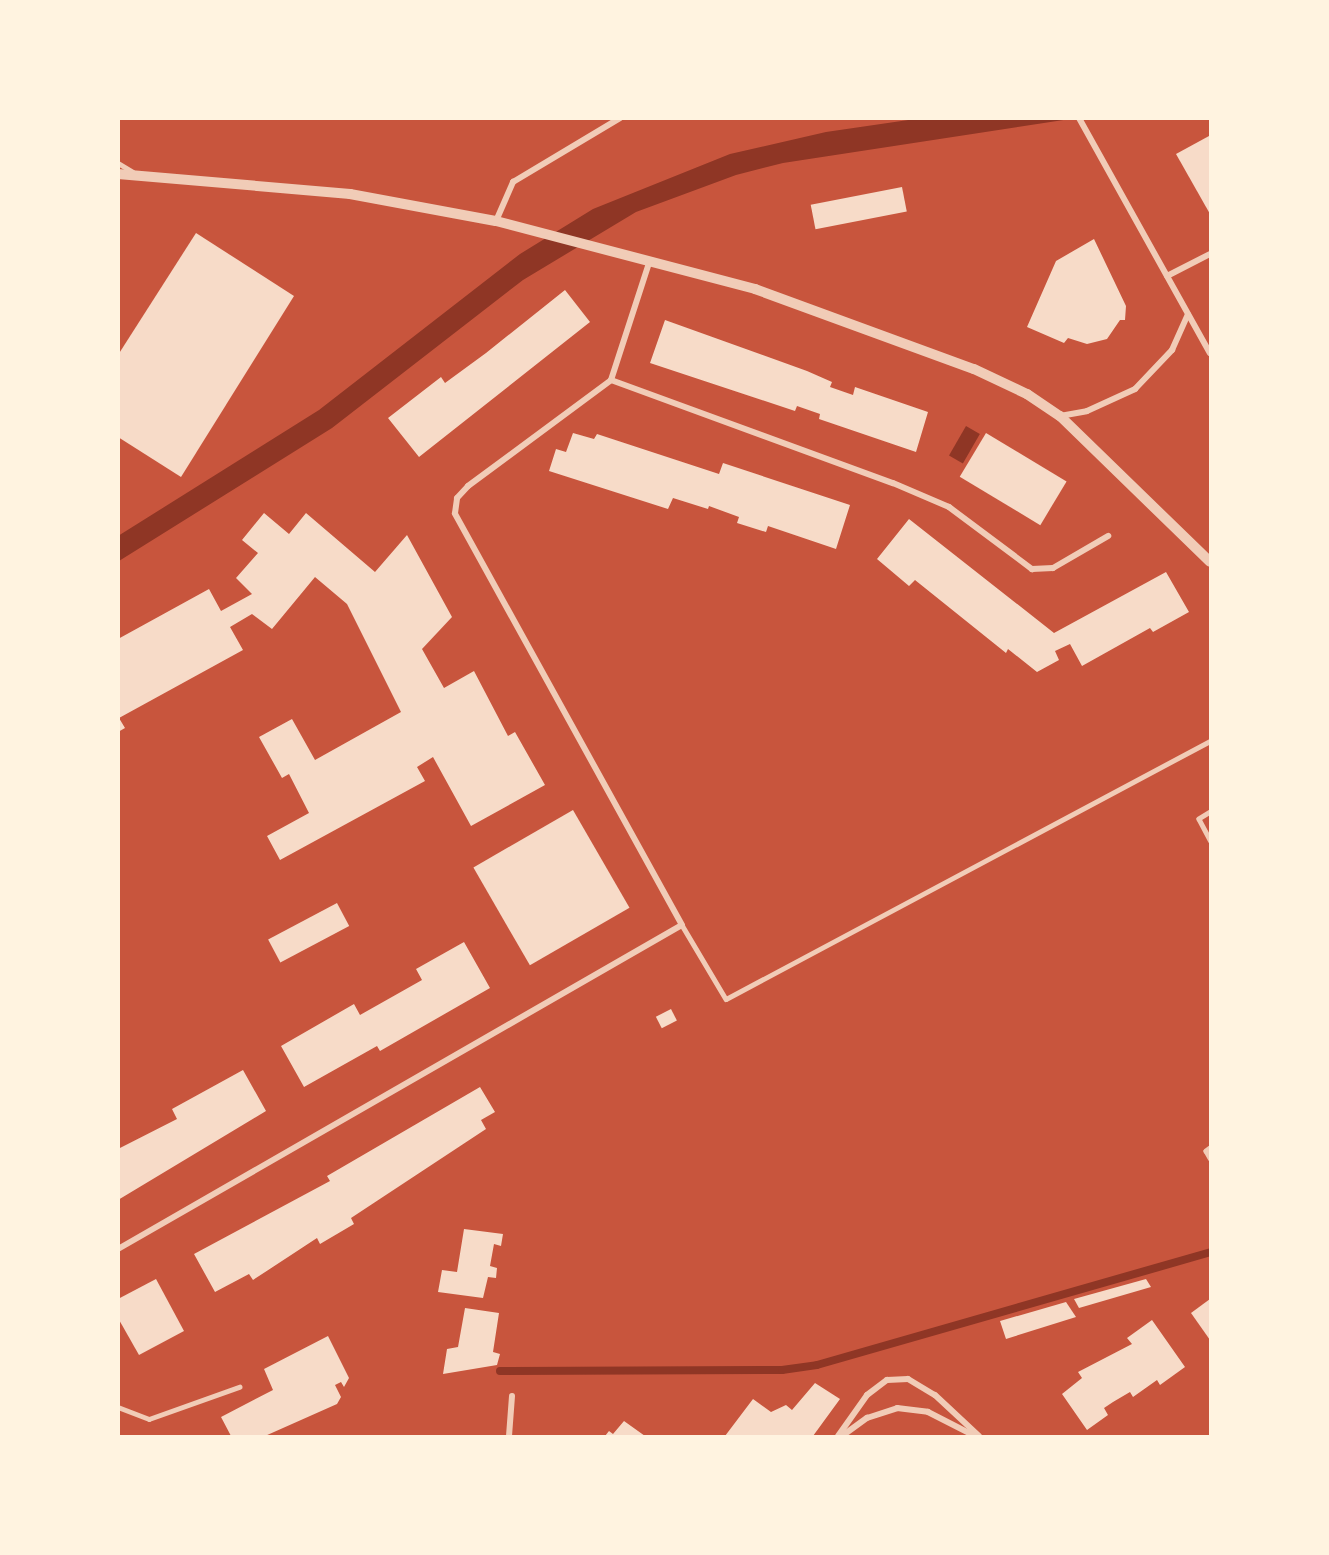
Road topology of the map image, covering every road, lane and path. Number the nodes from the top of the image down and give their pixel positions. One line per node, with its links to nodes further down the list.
1 (620, 118): 6 (street)
2 (1078, 118): 9 (street)
3 (118, 163): 5 (lane)
4 (118, 174): 5 (street)
5 (138, 175): 6 (street)
6 (496, 221): 8 (street)
7 (1210, 254): 9 (street)
8 (650, 259): 12 (street); 13 (street)
9 (1167, 276): 10 (street)
10 (1188, 314): 11 (street); 13 (street)
11 (1210, 353)
12 (611, 381): 14 (street); 19 (street)
13 (1060, 416): 15 (street)
14 (1108, 536)
15 (1210, 562)
16 (1210, 741): 19 (lane)
17 (1210, 813): 18 (lane)
18 (1210, 840)
19 (682, 926): 22 (street)
20 (1210, 1148): 21 (lane)
21 (1210, 1158)
22 (118, 1249)
23 (239, 1387): 25 (lane)
24 (512, 1396): 26 (street)
25 (118, 1407)
26 (509, 1437)
27 (840, 1437): 28 (street); 28 (street)
28 (978, 1437)

